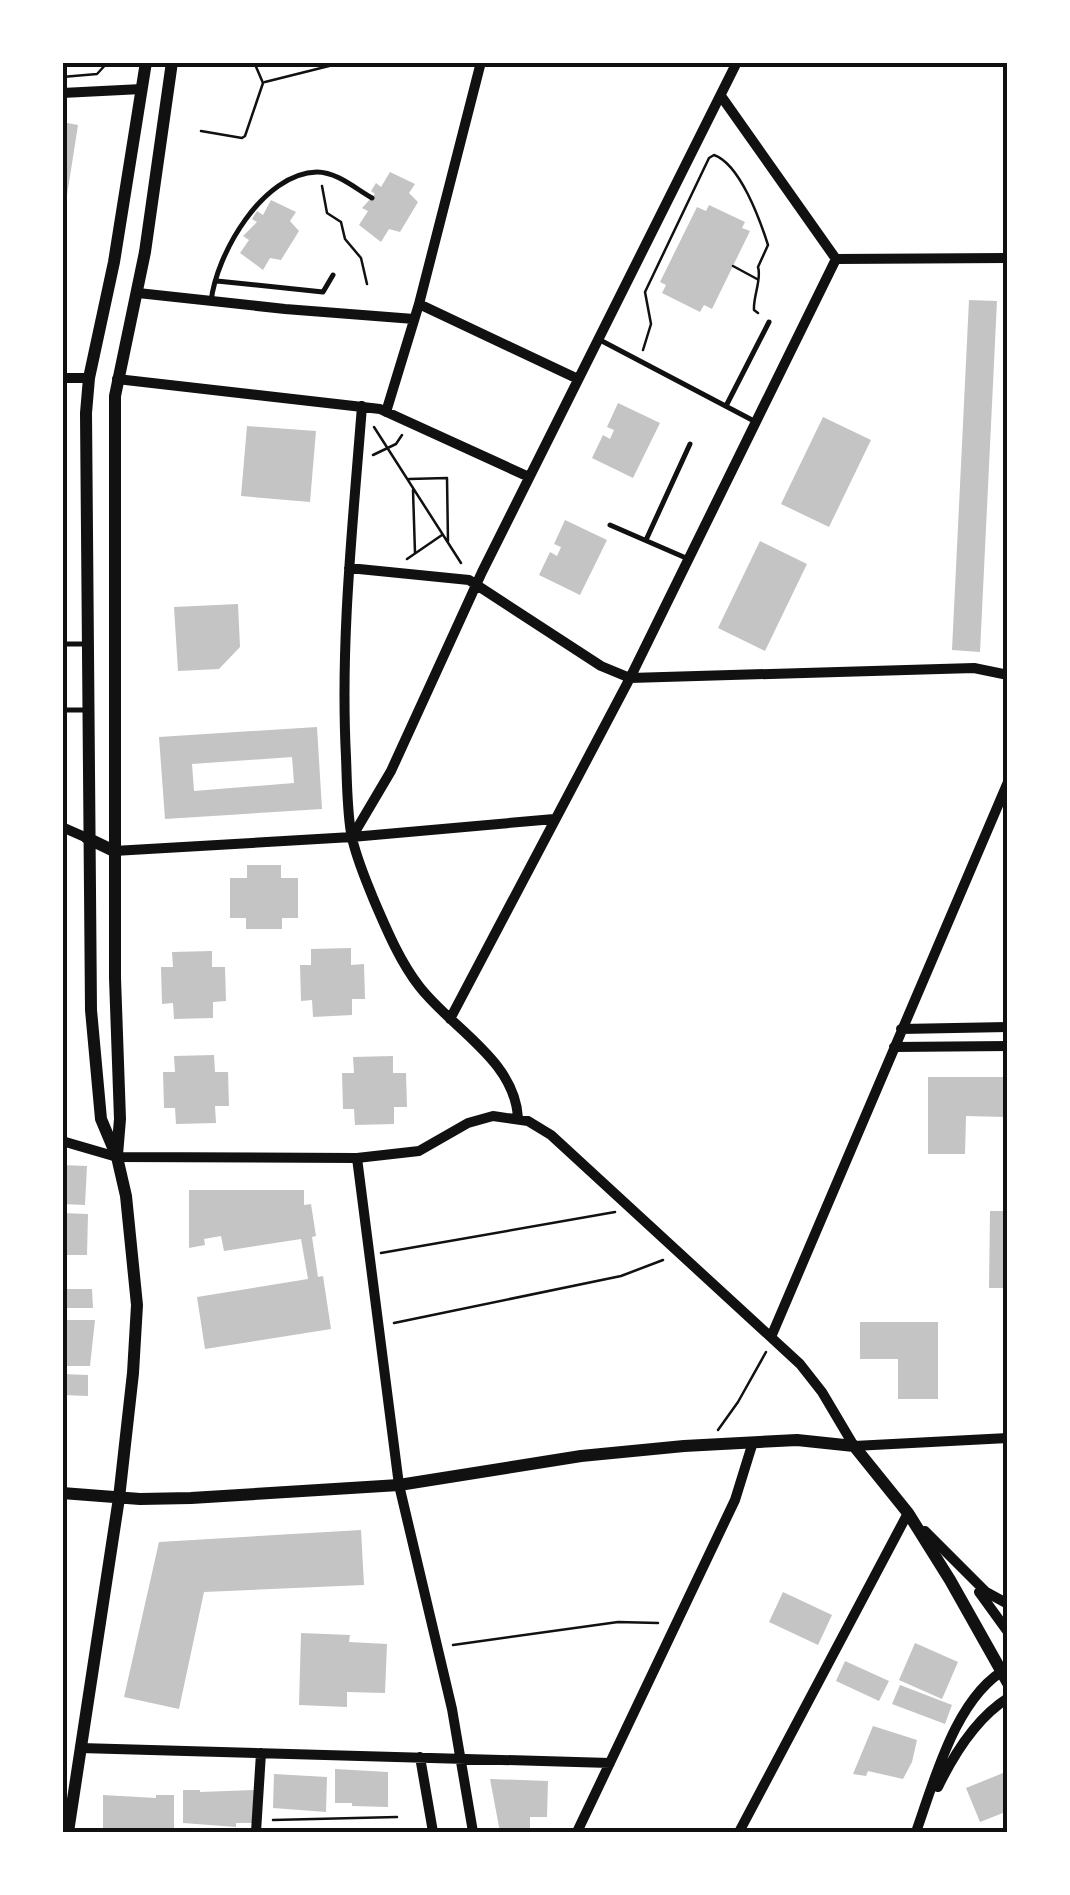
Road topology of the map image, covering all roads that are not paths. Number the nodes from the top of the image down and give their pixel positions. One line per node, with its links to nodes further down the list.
1 (146, 62): 5 (street)
2 (172, 62): 13 (street)
3 (481, 62): 15 (street)
4 (737, 62): 7 (street)
5 (142, 89): 6 (street); 20 (street)
6 (62, 93)
7 (721, 96): 10 (street); 18 (street)
8 (372, 198): 12 (lane)
9 (1008, 258): 10 (street)
10 (836, 259): 26 (street)
11 (333, 275): 12 (lane)
12 (215, 281): 14 (lane)
13 (138, 293): 14 (street); 22 (street)
14 (211, 302): 16 (street)
15 (419, 304): 16 (street); 21 (street)
16 (414, 319): 25 (street)
17 (768, 322): 23 (lane)
18 (597, 339): 21 (street); 23 (lane)
19 (62, 378): 20 (street)
20 (89, 378): 22 (street); 35 (street)
21 (578, 378): 28 (street)
22 (117, 380): 24 (street); 45 (street)
23 (726, 406): 26 (lane)
24 (362, 407): 25 (street); 32 (street)
25 (386, 412): 28 (street)
26 (757, 422): 31 (street)
27 (690, 444): 30 (lane)
28 (529, 477): 33 (street)
29 (610, 524): 30 (lane)
30 (646, 540): 31 (lane)
31 (689, 559): 37 (street)
32 (349, 568): 33 (street); 43 (street)
33 (475, 582): 37 (street); 43 (street)
34 (62, 644): 35 (lane)
35 (86, 644): 39 (street)
36 (1008, 674): 37 (street)
37 (630, 678): 41 (street)
38 (62, 710): 39 (lane)
39 (87, 710): 44 (street)
40 (1008, 782): 48 (street)
41 (554, 819): 43 (street); 46 (street)
42 (62, 827): 44 (street)
43 (352, 837): 45 (street); 46 (street)
44 (87, 838): 45 (street); 53 (street)
45 (114, 851): 53 (street)
46 (450, 1019): 51 (street)
47 (1008, 1028): 48 (street)
48 (901, 1029): 50 (street)
49 (1008, 1046): 50 (street)
50 (894, 1047): 55 (street)
51 (518, 1118): 54 (street); 55 (street)
52 (62, 1138): 53 (street)
53 (117, 1157): 54 (street); 61 (street)
54 (358, 1158): 59 (street)
55 (771, 1336): 58 (street)
56 (1008, 1438): 58 (street)
57 (753, 1442): 58 (street); 59 (street); 72 (street)
58 (854, 1446): 62 (street)
59 (399, 1485): 61 (street); 71 (street)
60 (62, 1493): 61 (street)
61 (119, 1498): 68 (street)
62 (908, 1513): 63 (street); 66 (street); 78 (street)
63 (960, 1569): 64 (street); 65 (street)
64 (1008, 1604)
65 (1008, 1632)
66 (1005, 1674): 79 (street)
67 (1008, 1698): 79 (street)
68 (80, 1748): 69 (street); 74 (street)
69 (261, 1753): 70 (street); 73 (street)
70 (420, 1758): 71 (street); 75 (street)
71 (461, 1758): 72 (street); 76 (street)
72 (610, 1763): 77 (street)
73 (256, 1826)
74 (68, 1832)
75 (433, 1832)
76 (473, 1832)
77 (576, 1832)
78 (739, 1832)
79 (918, 1832)

